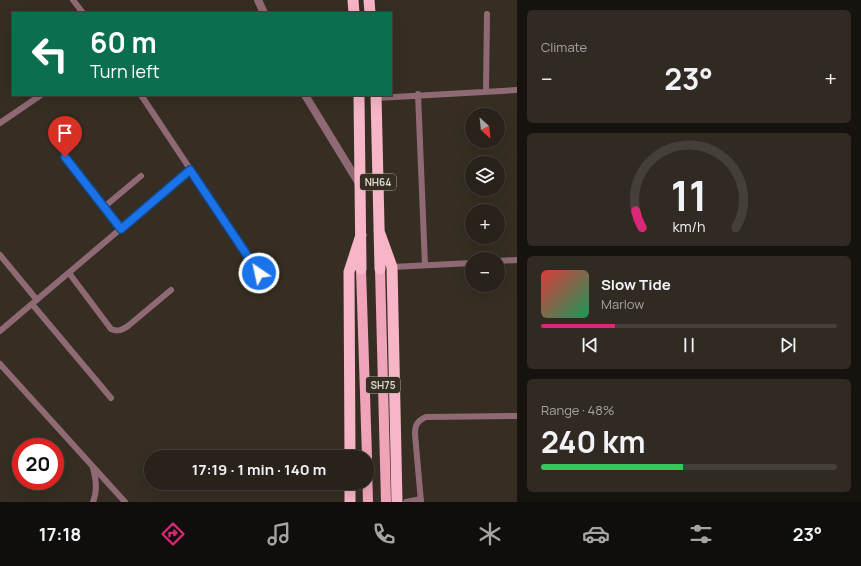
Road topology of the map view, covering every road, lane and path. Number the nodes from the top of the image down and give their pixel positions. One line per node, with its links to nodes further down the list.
1 (73, 0): 5 (lane)
2 (258, 0): 6 (street)
3 (353, 0): 7 (highway)
4 (369, 0): 8 (highway)
5 (82, 12)
6 (264, 12)
7 (354, 12)
8 (370, 12)
9 (488, 14): 11 (lane)
10 (517, 90): 11 (lane)
11 (486, 91): 12 (lane)
12 (418, 94): 13 (lane); 32 (lane)
13 (392, 95)
14 (39, 96): 19 (lane)
15 (143, 96): 21 (lane)
16 (307, 96): 23 (street)
17 (359, 96): 23 (highway, NH64)
18 (376, 96): 26 (highway, NH64)
19 (0, 122)
20 (65, 157): 24 (lane)
21 (190, 170): 25 (lane); 37 (lane)
22 (141, 176): 24 (lane)
23 (360, 186): 27 (highway, NH64)
24 (104, 207): 25 (lane)
25 (121, 229): 36 (lane)
26 (379, 231): 33 (highway); 35 (highway, NH64)
27 (361, 235): 34 (highway, NH64); 44 (highway)
28 (0, 255): 39 (lane)
29 (517, 260): 30 (lane)
30 (505, 261)
31 (465, 263): 32 (lane)
32 (424, 265): 33 (lane)
33 (392, 267): 55 (highway)
34 (361, 269): 45 (main road, SH75)
35 (380, 269): 54 (main road, SH75)
36 (69, 273): 38 (lane); 39 (lane)
37 (259, 273)
38 (171, 290)
39 (34, 302): 40 (lane); 42 (lane)
40 (0, 331)
41 (0, 364): 46 (lane)
42 (111, 398)
43 (517, 416): 49 (lane)
44 (350, 450)
45 (367, 450)
46 (93, 466): 50 (lane); 51 (lane)
47 (350, 490): 52 (highway)
48 (368, 490): 53 (main road)
49 (421, 501): 56 (lane)
50 (93, 502)
51 (124, 502)
52 (350, 502)
53 (368, 502)
54 (386, 502)
55 (396, 502)
56 (406, 502)

